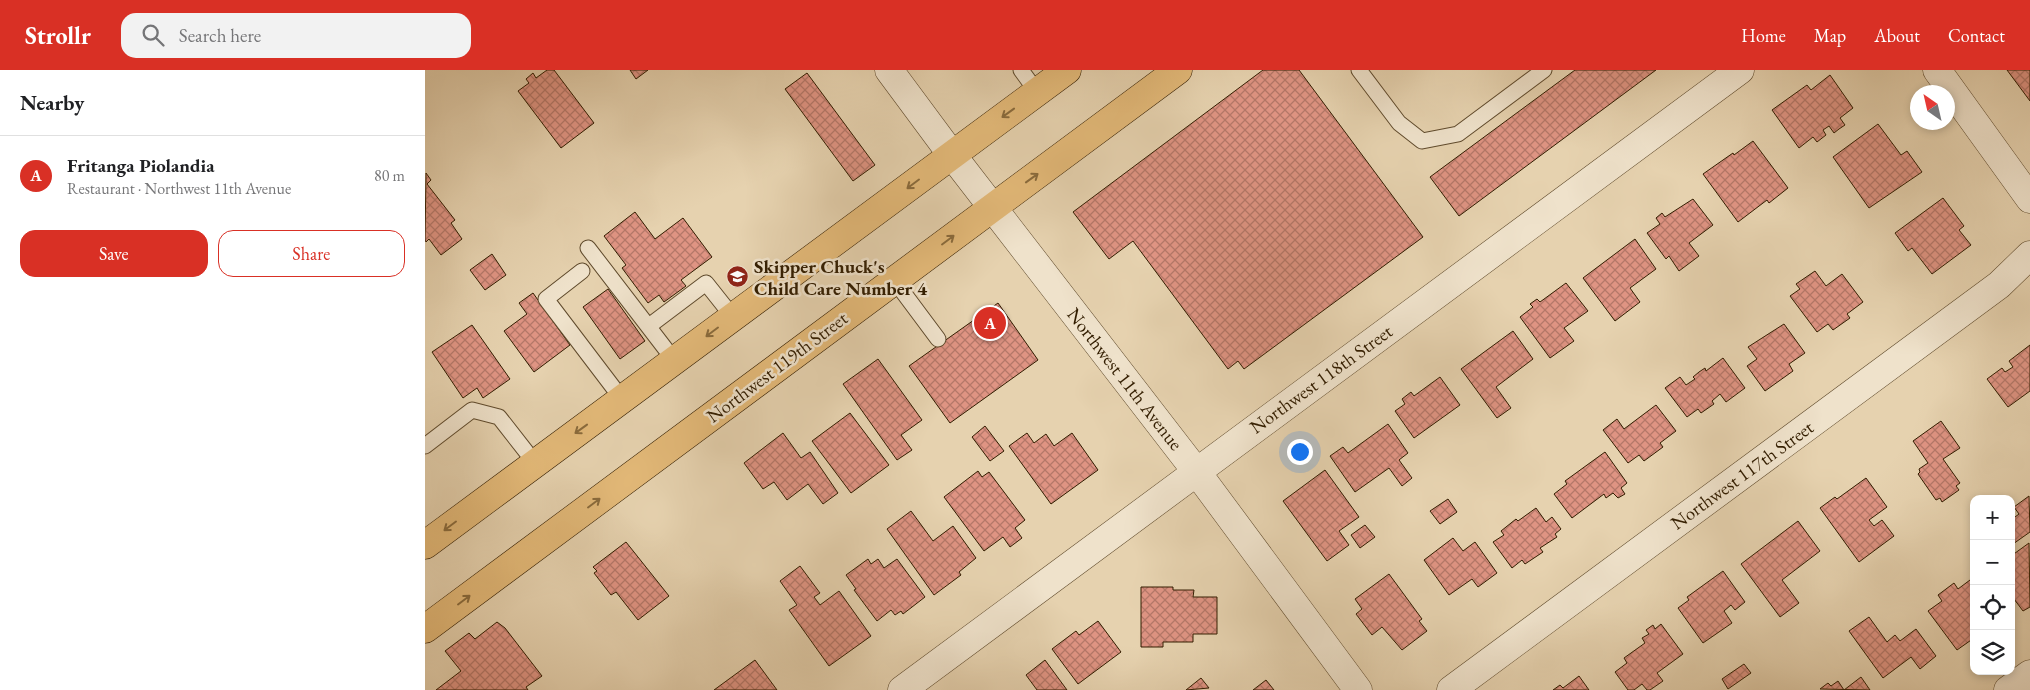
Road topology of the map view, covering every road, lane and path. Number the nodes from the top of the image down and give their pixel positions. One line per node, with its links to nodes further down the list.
1 (889, 70): 10 (street, Northwest 11th Avenue)
2 (1021, 70): 9 (lane)
3 (1067, 70): 9 (highway)
4 (1178, 70): 12 (highway, Northwest 119th Street, one-way to 4)
5 (1359, 70): 6 (lane)
6 (1543, 70)
7 (1740, 70): 24 (street, Northwest 118th Street)
8 (1937, 70): 11 (street)
9 (1037, 92): 10 (highway, one-way to 10)
10 (952, 154): 12 (street, Northwest 11th Avenue); 17 (highway, one-way to 17)
11 (2030, 199)
12 (993, 206): 16 (highway, Northwest 119th Street, one-way to 12); 24 (street, Northwest 11th Avenue)
13 (588, 248): 18 (lane)
14 (2030, 255): 30 (street, Northwest 117th Street)
15 (583, 271): 21 (lane)
16 (894, 280): 19 (lane); 26 (highway, Northwest 119th Street, one-way to 16)
17 (733, 316): 18 (lane); 20 (highway, one-way to 20)
18 (649, 326): 20 (lane)
19 (938, 339)
20 (675, 360): 21 (highway)
21 (622, 399): 23 (highway, one-way to 23)
22 (425, 446): 23 (lane)
23 (535, 463): 25 (highway, one-way to 25)
24 (1196, 471): 28 (street, Northwest 118th Street); 29 (street, Northwest 11th Avenue)
25 (425, 545)
26 (425, 629)
27 (2030, 674): 31 (street)
28 (902, 690)
29 (1359, 690)
30 (1451, 690)
31 (2008, 690)

